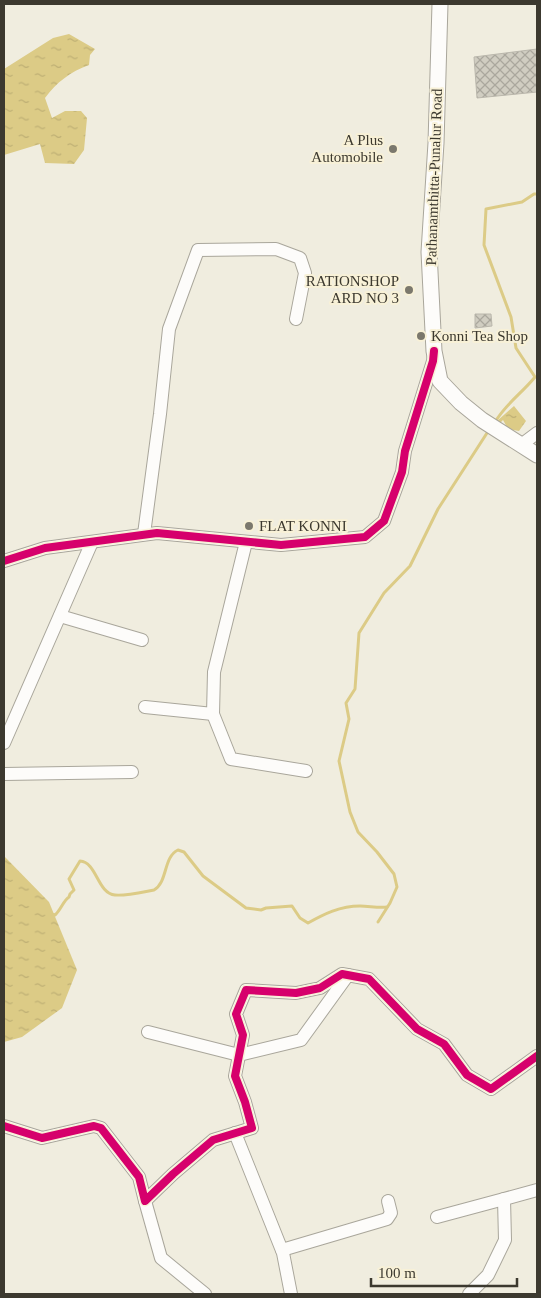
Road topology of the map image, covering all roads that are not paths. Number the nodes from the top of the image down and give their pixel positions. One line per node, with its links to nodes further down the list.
1 (440, 4): 3 (main road, Pathanamthitta-Punalur Road)
2 (296, 319): 7 (street)
3 (434, 351): 5 (main road, Pathanamthitta-Punalur Road); 9 (street)
4 (537, 433): 5 (street)
5 (521, 445): 6 (main road, Pathanamthitta-Punalur Road)
6 (537, 455)
7 (144, 534): 8 (street); 9 (street)
8 (92, 542): 10 (street); 11 (street)
9 (246, 542): 14 (street)
10 (4, 560)
11 (60, 616): 12 (street); 15 (street)
12 (142, 640)
13 (144, 707): 14 (street)
14 (213, 714): 16 (street)
15 (4, 743)
16 (306, 771)
17 (132, 772): 18 (street)
18 (4, 774)
19 (348, 975): 21 (street); 21 (street); 22 (street)
20 (148, 1032): 21 (street)
21 (239, 1055): 24 (street)
22 (537, 1056)
23 (4, 1126): 27 (street)
24 (235, 1133): 27 (street); 30 (street)
25 (537, 1190): 26 (street)
26 (504, 1198): 29 (street); 33 (street)
27 (145, 1201): 31 (street)
28 (388, 1201): 30 (street)
29 (437, 1217)
30 (282, 1250): 32 (street)
31 (205, 1294)
32 (291, 1294)
33 (469, 1294)

